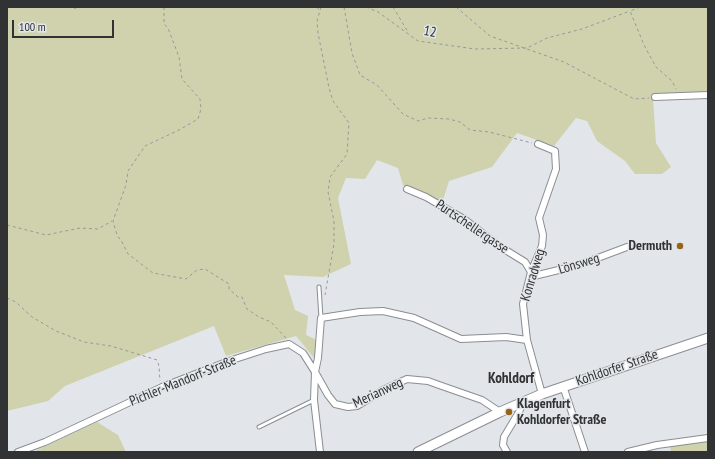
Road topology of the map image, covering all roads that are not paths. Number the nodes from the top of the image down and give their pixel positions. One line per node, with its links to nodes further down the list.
1 (708, 95): 2 (street)
2 (655, 97)
3 (538, 144): 6 (street, Konradweg)
4 (407, 189): 6 (street, Purtschellergasse)
5 (627, 247): 6 (street, Lönsweg)
6 (530, 274): 10 (street, Konradweg)
7 (319, 287): 8 (lane)
8 (321, 318): 10 (street); 11 (street)
9 (708, 338): 12 (street, Kohldorfer Straße)
10 (527, 340): 13 (street, Konradweg)
11 (315, 372): 14 (street); 16 (street, Merianweg); 19 (street, Pichler-Mandorf-Straße)
12 (563, 386): 13 (street, Kohldorfer Straße); 23 (street)
13 (542, 394): 15 (street, Kohldorfer Straße)
14 (314, 400): 17 (lane); 20 (street)
15 (523, 402): 16 (street, Kohldorfer Straße); 22 (street)
16 (500, 412): 21 (street, Kohldorfer Straße)
17 (259, 427)
18 (708, 438): 24 (street)
19 (18, 452)
20 (320, 452)
21 (418, 452)
22 (507, 452)
23 (585, 452)
24 (628, 452)

